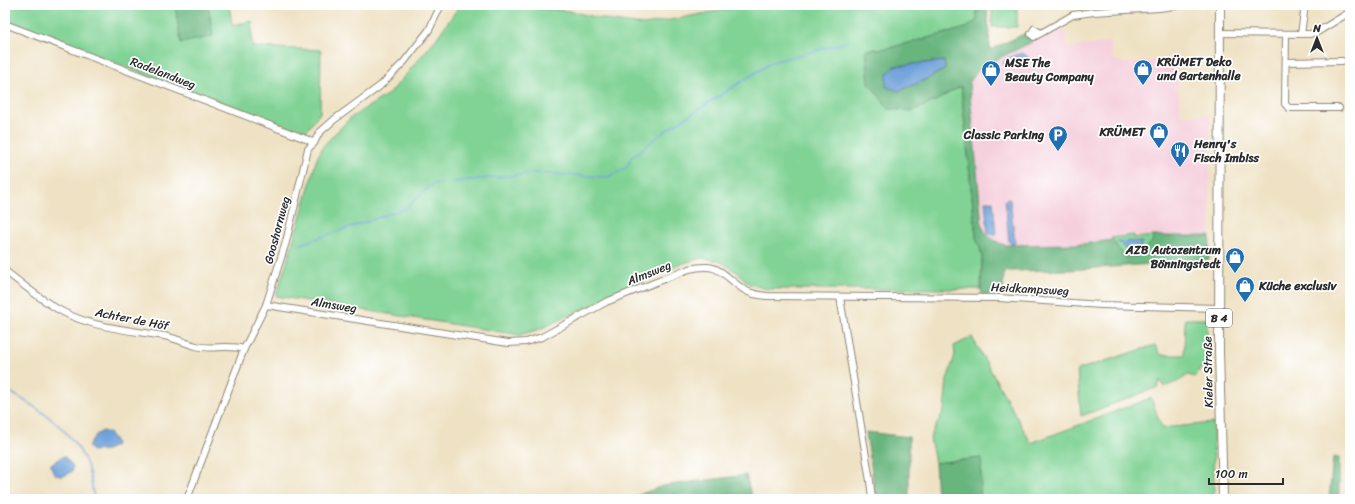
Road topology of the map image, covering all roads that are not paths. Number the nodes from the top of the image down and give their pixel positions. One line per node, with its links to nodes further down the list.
1 (441, 5): 14 (street, Gooshornweg)
2 (1182, 5): 7 (street)
3 (1220, 5): 8 (main road, Kieler Straße / B 4)
4 (1305, 5): 10 (street)
5 (1350, 12): 10 (street)
6 (5, 24): 14 (street, Radelandweg)
7 (1041, 33)
8 (1220, 33): 9 (street); 18 (main road, Kieler Straße / B 4)
9 (1286, 34): 10 (street); 12 (street)
10 (1300, 34)
11 (1342, 61): 12 (street)
12 (1286, 62): 13 (street)
13 (1339, 108)
14 (314, 143): 17 (street, Gooshornweg)
15 (5, 272): 19 (street, Achter de Höf)
16 (840, 296): 17 (street, Almsweg); 18 (street, Heidkampsweg); 21 (street)
17 (266, 305): 19 (street, Gooshornweg)
18 (1219, 308): 22 (main road, Kieler Straße / B 4)
19 (244, 349): 20 (street, Gooshornweg)
20 (187, 499)
21 (872, 499)
22 (1223, 499)

